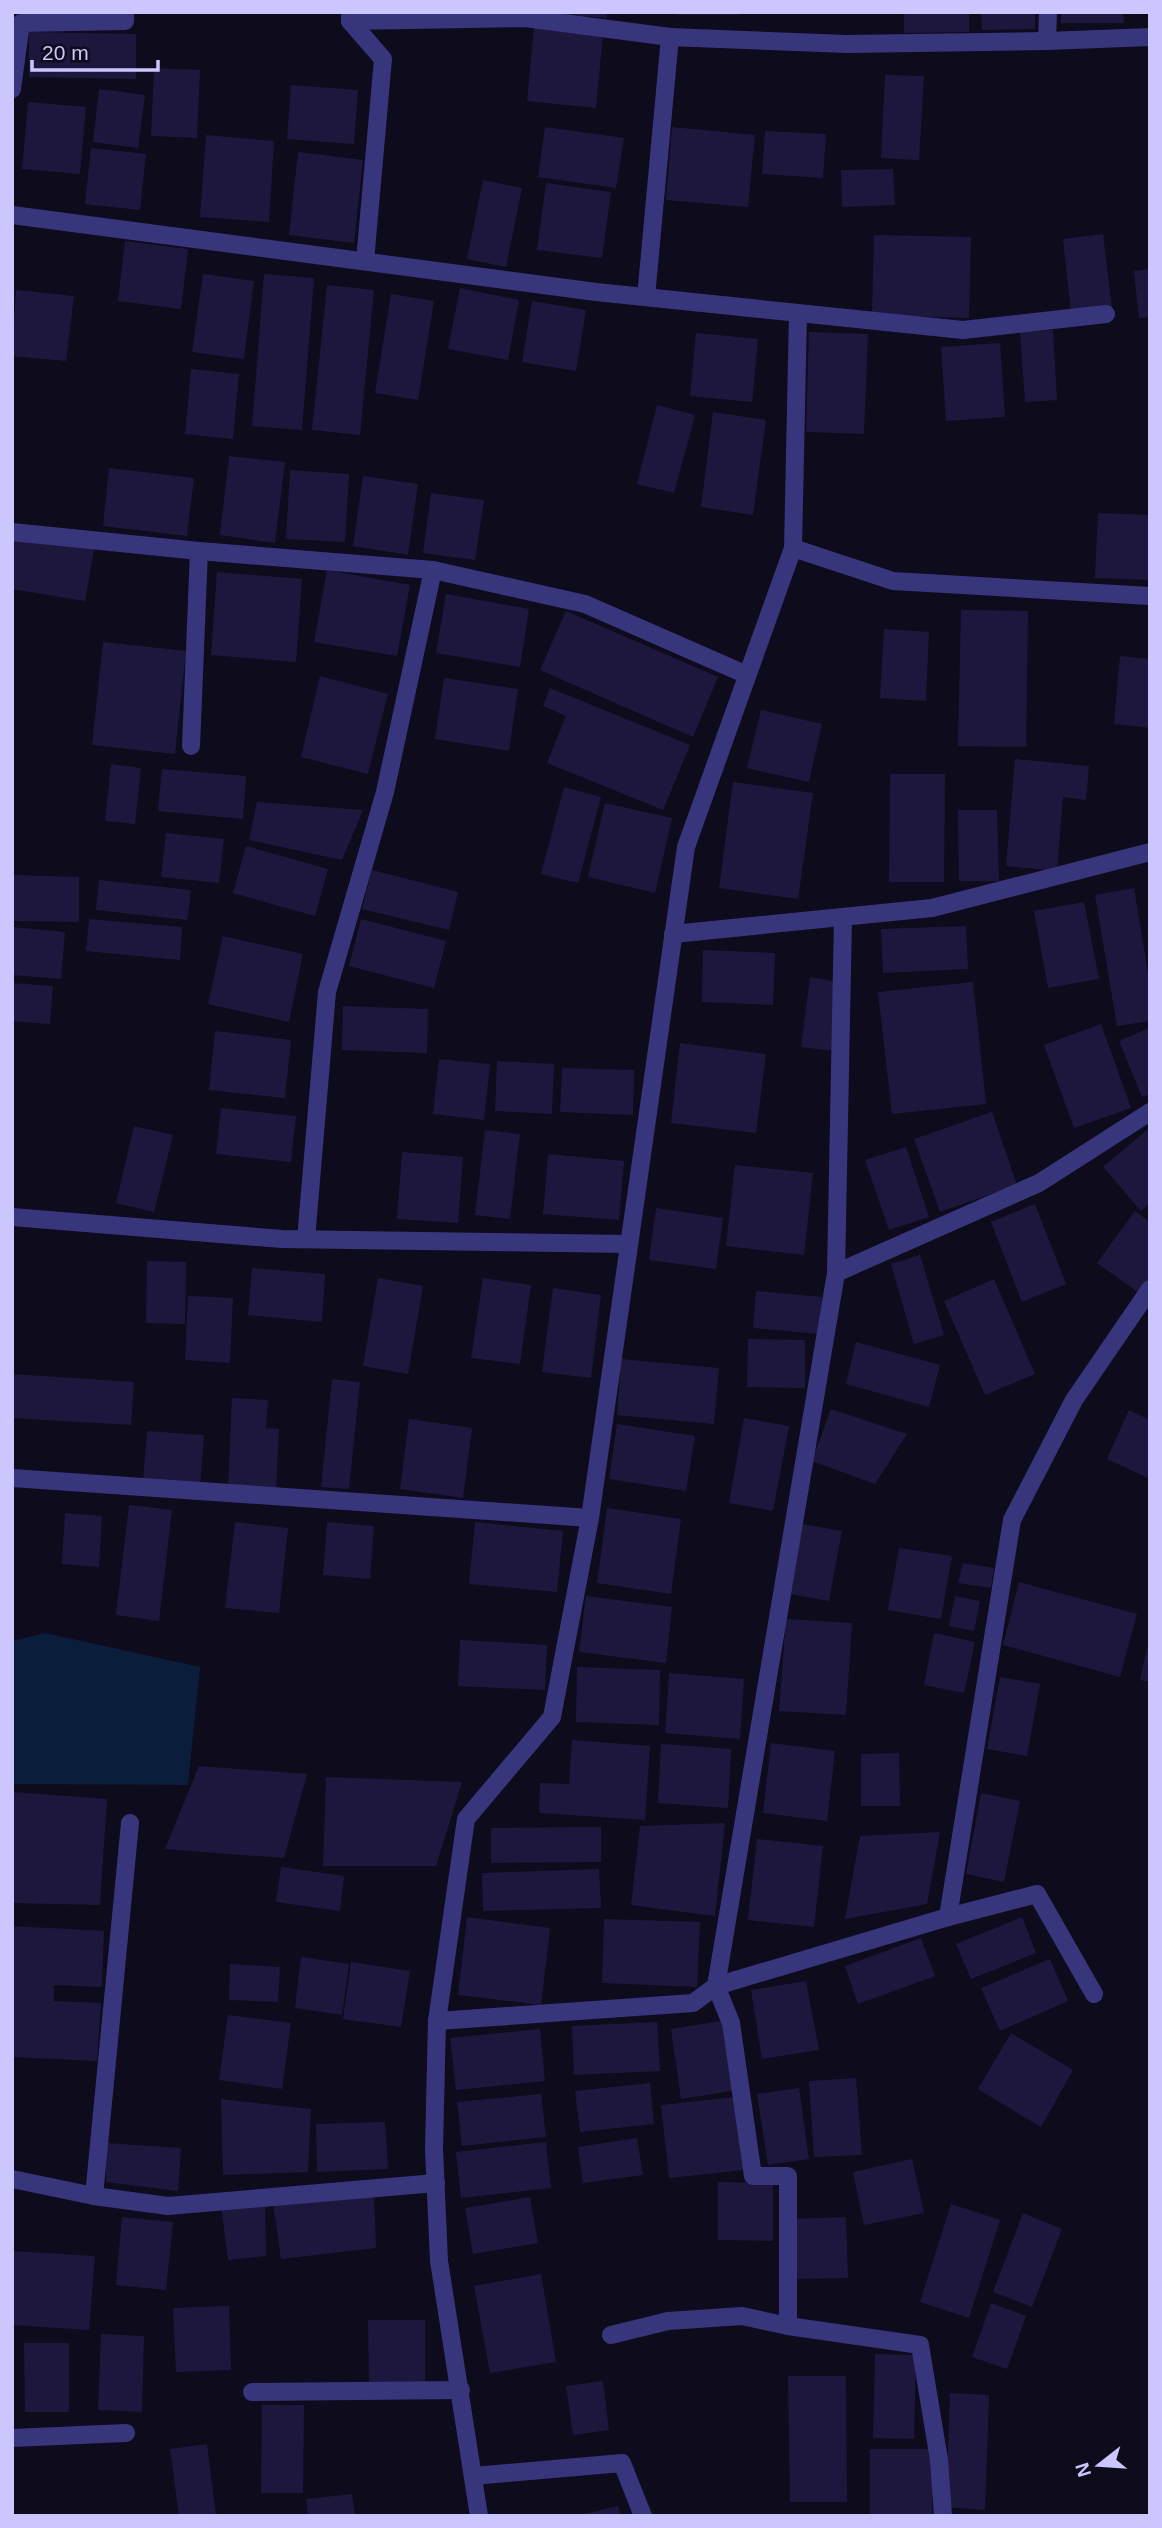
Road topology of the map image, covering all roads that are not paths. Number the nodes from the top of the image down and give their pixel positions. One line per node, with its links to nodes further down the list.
1 (125, 12): 7 (street)
2 (1048, 12): 6 (street)
3 (350, 17): 4 (street); 9 (street)
4 (670, 37): 6 (street); 10 (street)
5 (1150, 37): 6 (street)
6 (1047, 41)
7 (12, 89)
8 (12, 215): 9 (street)
9 (365, 261): 10 (street)
10 (646, 297): 11 (street)
11 (798, 313): 12 (street); 14 (street)
12 (1106, 314)
13 (12, 532): 15 (street)
14 (793, 548): 17 (street); 18 (street)
15 (199, 551): 16 (street); 19 (street)
16 (433, 570): 18 (street); 25 (street)
17 (1150, 596)
18 (747, 675): 22 (street)
19 (191, 746)
20 (1150, 852): 21 (street)
21 (843, 917): 22 (street); 27 (street)
22 (673, 934): 26 (street)
23 (1150, 1112): 27 (street)
24 (12, 1217): 25 (street)
25 (306, 1239): 26 (street)
26 (628, 1244): 30 (street)
27 (836, 1273): 33 (street)
28 (1150, 1289): 32 (street)
29 (12, 1478): 30 (street)
30 (590, 1517): 35 (street)
31 (130, 1823): 38 (street)
32 (947, 1917): 33 (street); 34 (street)
33 (716, 1986): 35 (street); 39 (street)
34 (1094, 1994)
35 (437, 2021): 37 (street)
36 (12, 2179): 38 (street)
37 (436, 2183): 38 (street); 41 (street)
38 (93, 2196)
39 (788, 2326): 40 (street); 48 (street)
40 (611, 2335)
41 (461, 2390): 42 (street); 45 (street)
42 (252, 2392)
43 (126, 2433): 44 (street)
44 (12, 2438)
45 (473, 2476): 46 (street); 47 (street)
46 (480, 2516)
47 (643, 2516)
48 (943, 2516)

